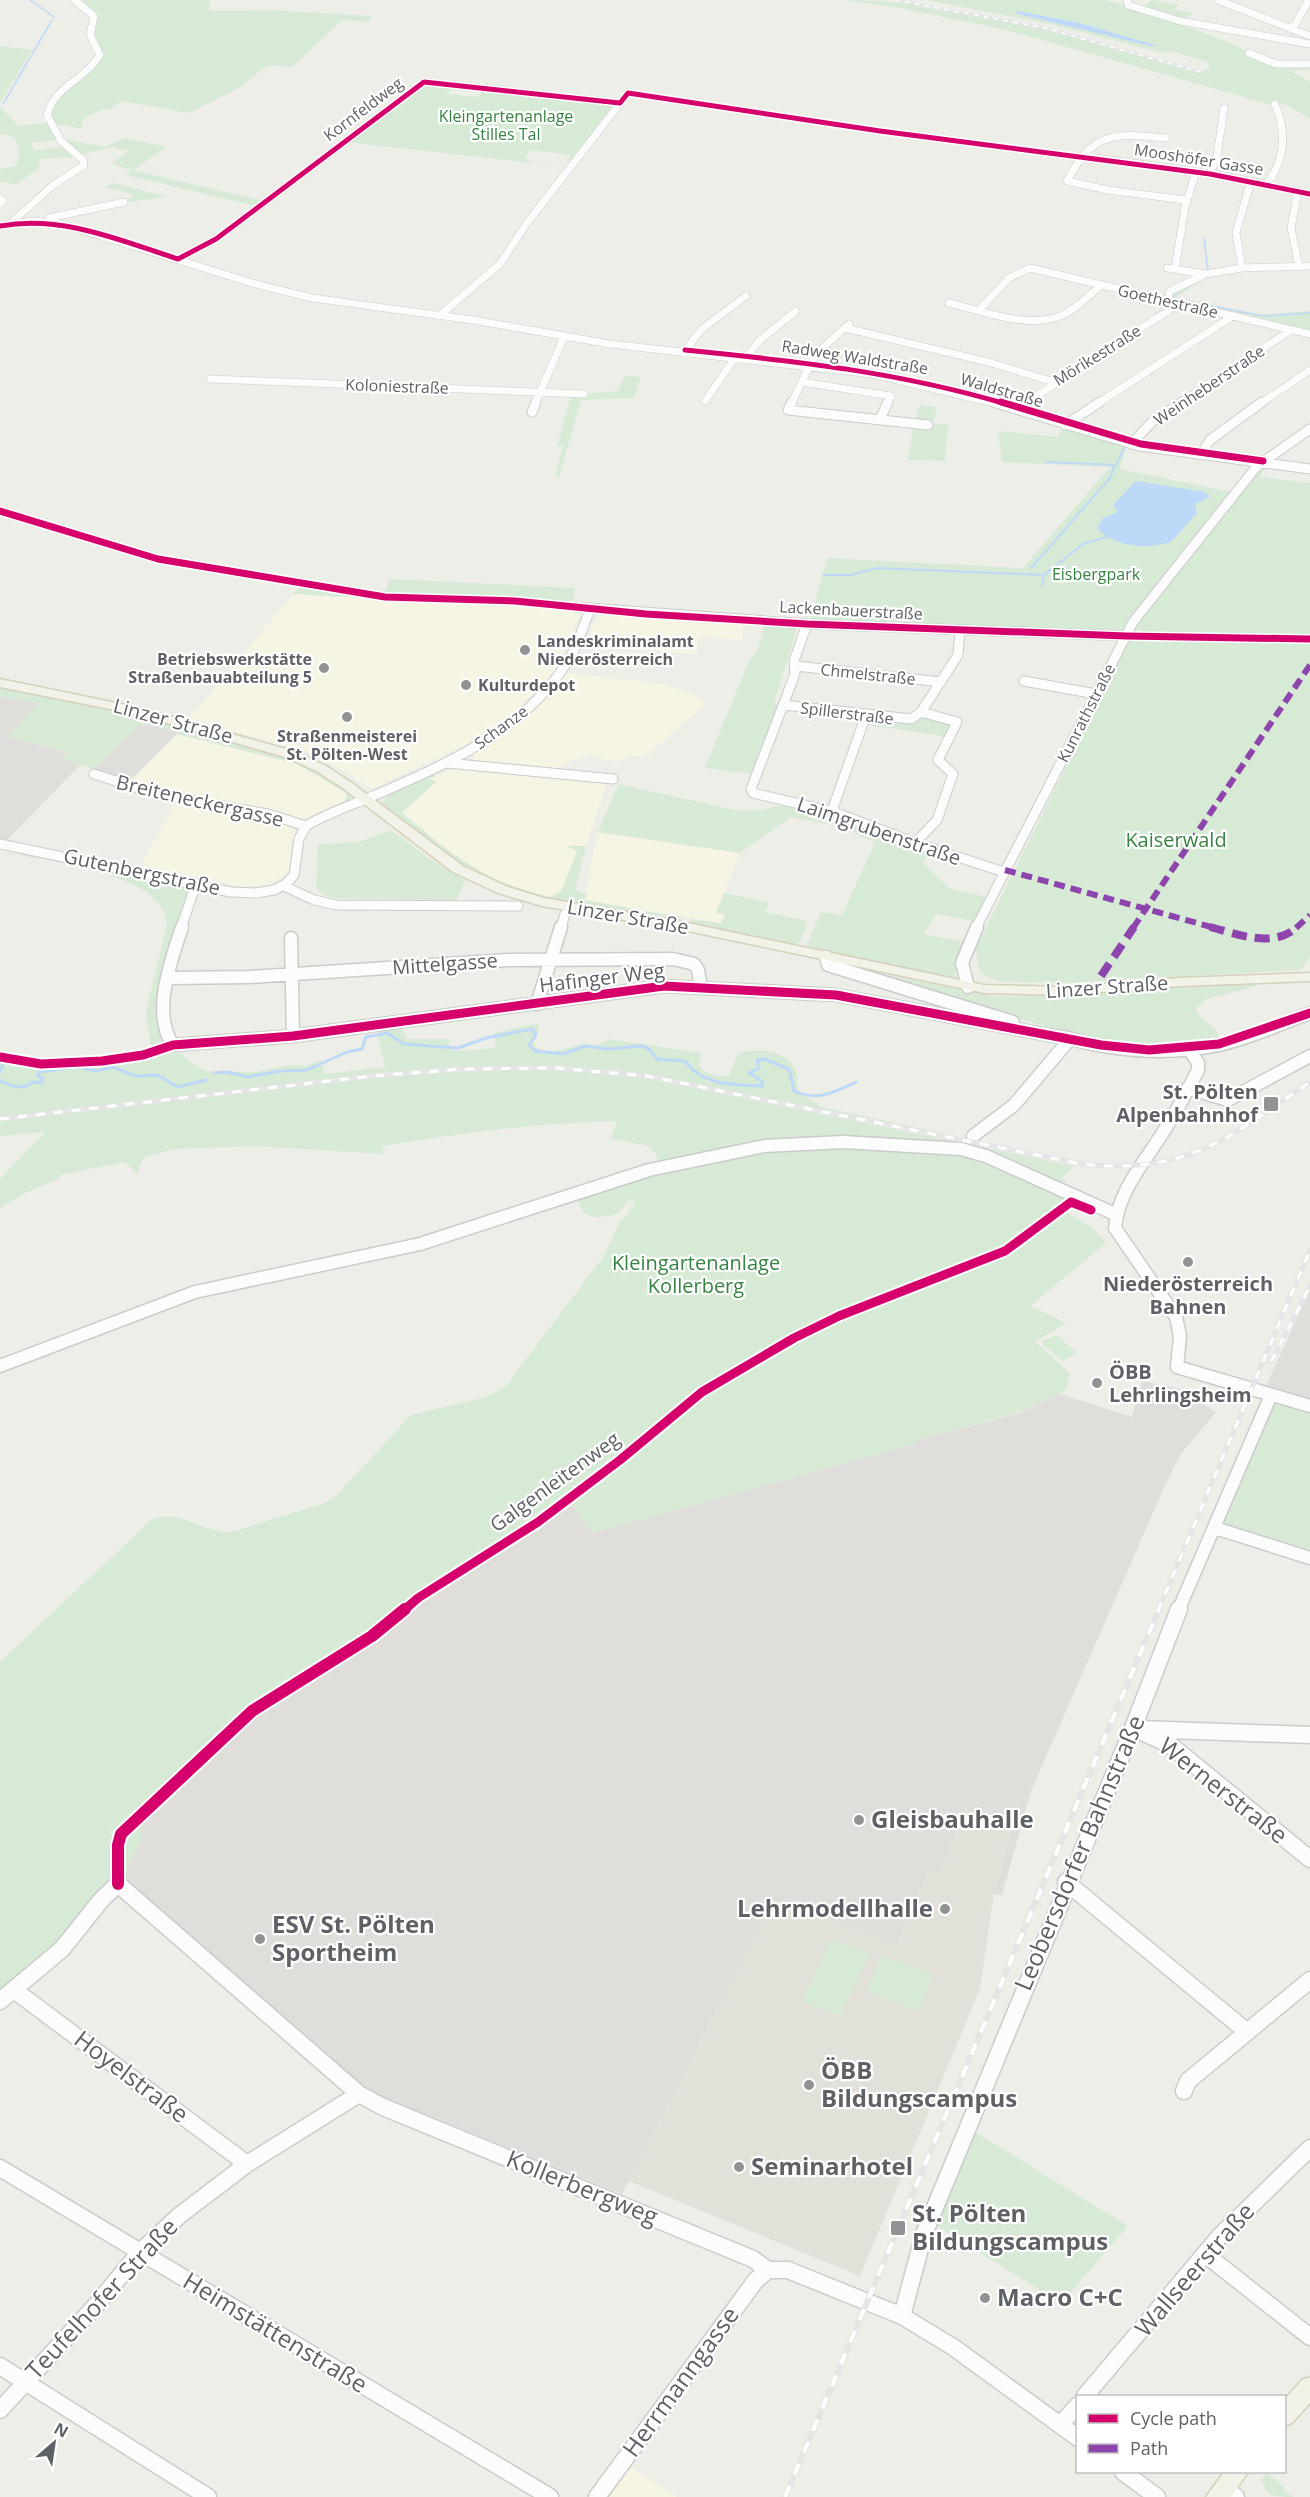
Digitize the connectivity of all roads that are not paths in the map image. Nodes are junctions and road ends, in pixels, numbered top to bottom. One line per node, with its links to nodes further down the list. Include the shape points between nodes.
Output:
1 (75, 0): 27 (street, via 94,16 90,35 99,57 64,86 47,115 61,141 84,165)
2 (1127, 0): 7 (street, via 1128,5 1175,20)
3 (1218, 0): 5 (street)
4 (1308, 1): 5 (street)
5 (1291, 27): 6 (street)
6 (1310, 36)
7 (1310, 44)
8 (1249, 53): 9 (street, via 1276,64)
9 (1310, 64)
10 (628, 93): 11 (street)
11 (620, 103): 28 (street, Kornfeldweg, via 424,82 216,239); 40 (street, via 500,264)
12 (1275, 104): 19 (street, via 1283,124 1282,134 1279,161)
13 (1224, 108): 17 (street)
14 (1166, 138): 15 (street, via 1108,136 1095,140)
15 (1082, 156): 16 (street, Mooshöfer Gasse); 23 (street, via 1067,180 1069,183)
16 (1196, 172): 17 (street, Mooshöfer Gasse); 23 (street)
17 (1210, 174): 18 (street, Mooshöfer Gasse)
18 (1251, 181): 19 (street, Mooshöfer Gasse); 31 (street, via 1236,233)
19 (1267, 184): 20 (street, Mooshöfer Gasse)
20 (1298, 191): 21 (street, Mooshöfer Gasse); 29 (street, via 1290,218 1291,242)
21 (1310, 194)
22 (0, 199): 25 (street)
23 (1185, 200): 32 (street, via 1181,245 1171,268)
24 (124, 202): 26 (street)
25 (0, 204)
26 (39, 221): 27 (street); 28 (street, Waldstraße, via 72,226)
27 (4, 224)
28 (178, 259): 40 (street, Waldstraße, via 297,295)
29 (1299, 266): 30 (street); 31 (street)
30 (1310, 266)
31 (1242, 268): 32 (street)
32 (1206, 274): 35 (street, via 1170,291)
33 (1102, 285): 35 (street, Goethestraße); 38 (street, via 1052,319 1025,319); 38 (street, Goethestraße, via 1026,268 1006,281)
34 (746, 296): 45 (street, via 702,329)
35 (1168, 300): 37 (street, Goethestraße)
36 (949, 303): 38 (street)
37 (1180, 303): 41 (street, Goethestraße); 52 (street, Mörikestraße)
38 (980, 309)
39 (796, 311): 47 (street, via 759,341)
40 (439, 316): 44 (street, Waldstraße)
41 (1233, 316): 42 (street, Goethestraße); 60 (street)
42 (1291, 330): 43 (street, Goethestraße); 62 (street, Weinheberstraße, via 1152,422)
43 (1310, 334)
44 (564, 337): 45 (street, Waldstraße); 53 (street)
45 (683, 353): 46 (street, Waldstraße)
46 (735, 358): 47 (street, Waldstraße); 55 (street)
47 (745, 359): 48 (street, Waldstraße)
48 (808, 365): 51 (street); 52 (street, via 847,326); 56 (street, Waldstraße, via 934,386)
49 (1310, 370): 63 (street, via 1222,430)
50 (210, 379): 53 (street, Koloniestraße)
51 (802, 382): 58 (street, via 891,396); 58 (street, via 790,411)
52 (1054, 382): 56 (street, Mörikestraße)
53 (542, 391): 54 (street, Koloniestraße); 57 (street)
54 (584, 394)
55 (705, 401)
56 (1016, 409): 60 (street, Waldstraße)
57 (532, 412)
58 (880, 419): 59 (street)
59 (928, 424)
60 (1065, 425): 62 (street, Waldstraße)
61 (1310, 429): 64 (street, Kunrathstraße)
62 (1131, 444): 63 (street, Waldstraße)
63 (1201, 455): 64 (street, Waldstraße)
64 (1259, 464): 65 (street, Waldstraße); 70 (street, Kunrathstraße, via 1141,611)
65 (1310, 469)
66 (575, 607): 67 (street, Lackenbauerstraße)
67 (590, 609): 68 (street, Lackenbauerstraße); 79 (street, Schanze, via 572,655 549,687 502,729)
68 (807, 624): 69 (street, Lackenbauerstraße); 71 (street, via 794,661)
69 (960, 631): 70 (street, Lackenbauerstraße); 73 (street, via 958,655)
70 (1126, 636): 75 (street, Kunrathstraße)
71 (796, 666): 73 (street, Chmelstraße); 76 (street)
72 (1024, 681): 75 (street)
73 (941, 682): 77 (street)
74 (0, 683): 82 (main road, Linzer Straße, via 123,707 279,751 322,769)
75 (1096, 694): 87 (street, Kunrathstraße)
76 (784, 705): 78 (street, Spillerstraße); 83 (street, Laimgrubenstraße, via 753,794)
77 (921, 712): 78 (street, Spillerstraße, via 911,719); 85 (street, via 957,722 938,760 953,774 937,820)
78 (866, 715): 83 (street)
79 (446, 763): 81 (street); 82 (street, Schanze)
80 (94, 774): 84 (street, Breiteneckergasse, via 157,794 268,814)
81 (614, 779)
82 (366, 799): 84 (street); 95 (main road, Linzer Straße, via 447,863 516,894)
83 (834, 812): 85 (street, Laimgrubenstraße)
84 (306, 826): 89 (street, via 297,842 295,873)
85 (915, 843): 87 (street, Laimgrubenstraße)
86 (0, 844): 88 (street, Gutenbergstraße)
87 (1004, 872): 100 (street, Kunrathstraße, via 963,955)
88 (196, 884): 89 (street, Gutenbergstraße, via 249,893); 99 (street)
89 (284, 886): 90 (street)
90 (306, 897): 91 (street); 92 (street, via 352,906)
91 (294, 905)
92 (518, 906)
93 (565, 914): 96 (street)
94 (291, 938): 97 (street)
95 (826, 957): 100 (main road, Linzer Straße); 103 (street, via 828,966)
96 (550, 959): 97 (street, Mittelgasse); 101 (street, Mittelgasse, via 685,960 698,970); 102 (street)
97 (292, 975): 99 (street, Mittelgasse); 106 (street)
98 (1306, 977): 100 (main road, Linzer Straße, via 1064,991)
99 (170, 978): 106 (street, Hafinger Weg, via 162,1014 166,1038 173,1045)
100 (968, 987)
101 (701, 988): 102 (street, Hafinger Weg, via 664,986); 105 (street, Hafinger Weg, via 836,995)
102 (537, 1004): 106 (street, Hafinger Weg)
103 (963, 1006): 105 (street); 107 (street)
104 (1310, 1014): 108 (street, via 1244,1038)
105 (955, 1017): 107 (street, Hafinger Weg)
106 (292, 1036)
107 (1070, 1039): 108 (street, via 1127,1049); 111 (street, via 1005,1115)
108 (1189, 1049): 110 (street, via 1198,1070)
109 (1310, 1056): 110 (street, via 1228,1100)
110 (1188, 1088): 112 (street, via 1161,1137 1137,1168)
111 (973, 1136)
112 (1117, 1215): 113 (street, via 972,1151 843,1142 779,1144 649,1170 420,1244 195,1292); 114 (street, via 1117,1234 1176,1317 1180,1336 1177,1367)
113 (0, 1366)
114 (1271, 1395): 115 (street); 116 (street, Leobersdorfer Bahnstraße)
115 (1310, 1406)
116 (1215, 1528): 117 (street); 118 (street, Leobersdorfer Bahnstraße, via 1181,1603)
117 (1310, 1558)
118 (1133, 1728): 119 (street); 120 (street, Wernerstraße, via 1169,1744); 121 (street, Leobersdorfer Bahnstraße)
119 (1310, 1735)
120 (1310, 1859)
121 (1066, 1882): 125 (street); 134 (street, Leobersdorfer Bahnstraße, via 924,2234)
122 (1310, 1980): 125 (street)
123 (14, 1990): 124 (street); 127 (street, Kollerbergweg, via 62,1949 118,1884); 129 (street, Hoyelstraße)
124 (0, 2001)
125 (1246, 2031): 126 (street, via 1188,2081)
126 (1184, 2091)
127 (359, 2094): 129 (street, Teufelhofer Straße); 133 (street, Kollerbergweg, via 753,2259)
128 (1310, 2148): 132 (street, Wallseerstraße)
129 (247, 2164): 131 (street, Teufelhofer Straße, via 180,2215)
130 (0, 2168): 131 (street, Heimstättenstraße)
131 (139, 2253): 137 (street, Teufelhofer Straße); 147 (street, Heimstättenstraße)
132 (1204, 2254): 135 (street); 139 (street, Wallseerstraße)
133 (768, 2270): 134 (street, Kollerbergweg, via 795,2272); 148 (street, Herrmanngasse, via 756,2280)
134 (902, 2316): 143 (street, Kollerbergweg, via 953,2347)
135 (1310, 2337)
136 (0, 2366): 137 (street)
137 (26, 2382): 141 (street, Teufelhofer Straße); 146 (street)
138 (1310, 2387): 142 (main road)
139 (1087, 2395)
140 (1076, 2406): 143 (street)
141 (0, 2410)
142 (1286, 2414)
143 (1060, 2425): 144 (street, Kollerbergweg)
144 (1076, 2437)
145 (1124, 2473): 149 (street)
146 (208, 2497)
147 (550, 2497)
148 (597, 2497)
149 (1157, 2497)

